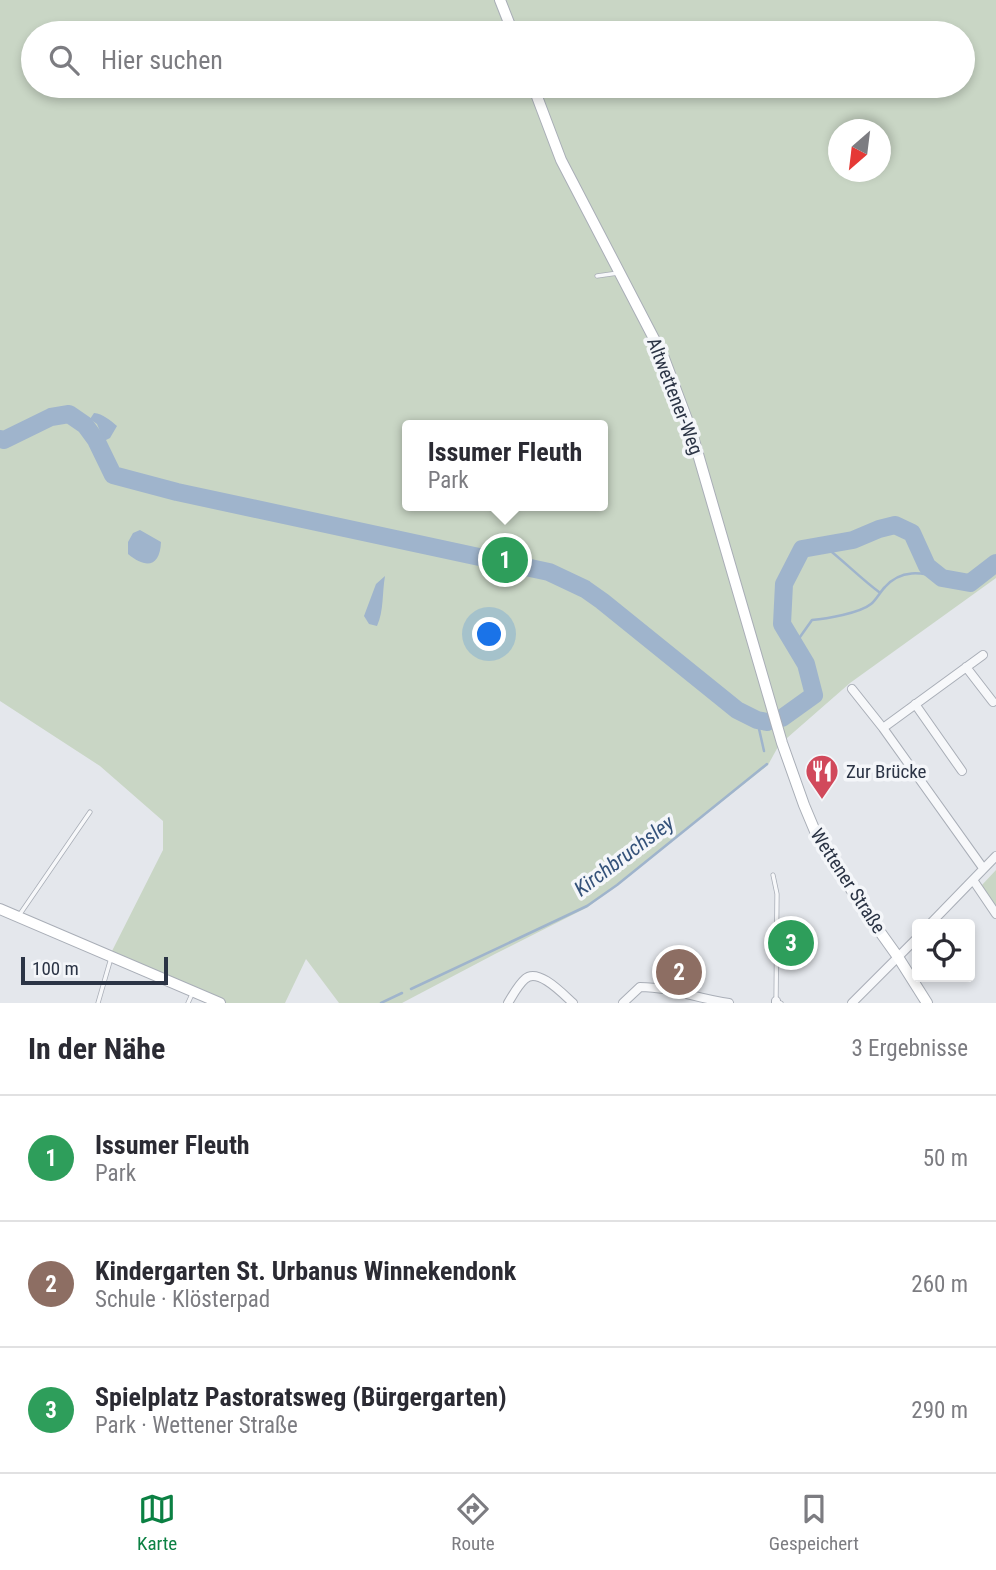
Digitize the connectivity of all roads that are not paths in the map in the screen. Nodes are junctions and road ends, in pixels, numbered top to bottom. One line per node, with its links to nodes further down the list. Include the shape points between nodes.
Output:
1 (500, 0): 2 (street)
2 (508, 21)
3 (538, 98): 4 (street, Altwettener-Weg, via 561,160)
4 (620, 273): 5 (lane); 8 (street, Altwettener-Weg, via 664,358 691,430)
5 (597, 276)
6 (983, 655): 7 (street)
7 (966, 667): 10 (street); 11 (street)
8 (765, 682): 25 (street, Wettener Straße, via 817,836)
9 (852, 689): 12 (street)
10 (993, 702)
11 (915, 704): 12 (street); 13 (street)
12 (883, 728): 16 (street)
13 (962, 771)
14 (90, 812): 21 (lane)
15 (996, 856): 16 (street)
16 (983, 868): 18 (street)
17 (773, 874): 28 (lane)
18 (973, 880): 20 (street); 22 (street)
19 (0, 909): 21 (street)
20 (996, 914)
21 (18, 916): 24 (street)
22 (935, 919)
23 (912, 943): 25 (street)
24 (112, 956): 26 (street); 29 (lane)
25 (898, 957): 35 (street); 36 (street, Wettener Straße)
26 (193, 991): 30 (lane); 31 (street)
27 (625, 1000): 34 (street, via 640,986)
28 (778, 1002)
29 (98, 1003)
30 (188, 1003)
31 (220, 1003)
32 (508, 1003): 33 (street, via 524,980 537,975)
33 (573, 1003)
34 (729, 1003)
35 (852, 1003)
36 (927, 1003)

